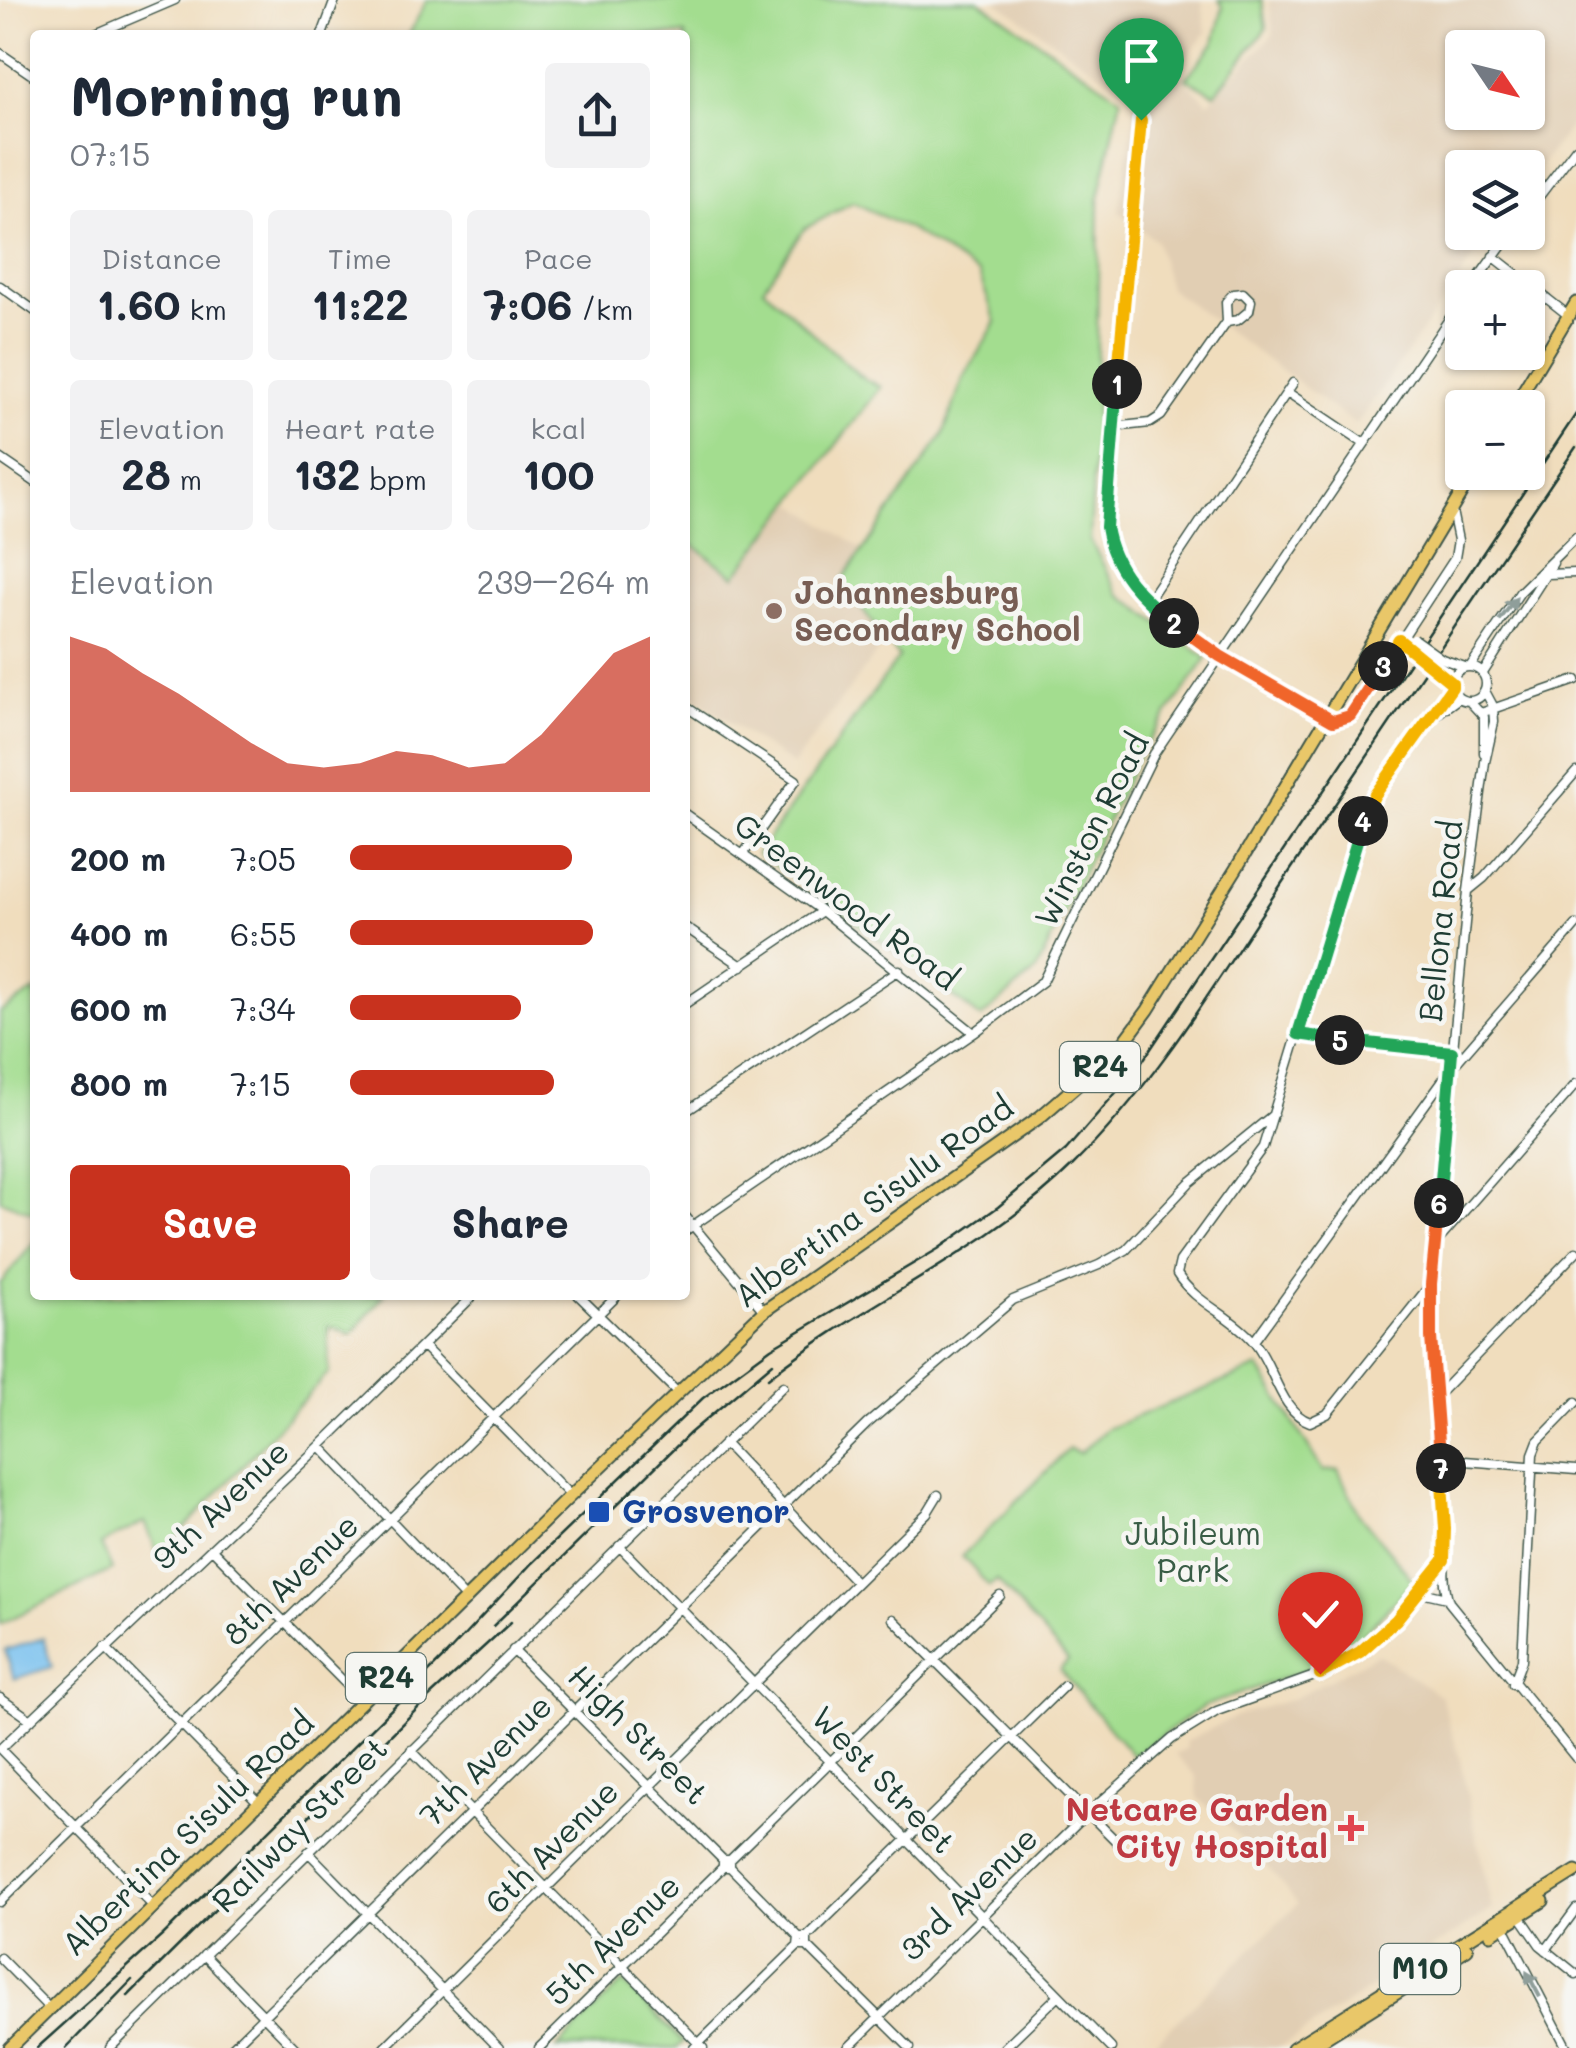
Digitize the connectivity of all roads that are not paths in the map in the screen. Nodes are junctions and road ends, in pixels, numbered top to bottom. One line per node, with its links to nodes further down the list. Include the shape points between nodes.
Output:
1 (175, 0): 3 (street)
2 (336, 0): 4 (street)
3 (106, 30)
4 (324, 30)
5 (0, 53): 6 (street)
6 (30, 74)
7 (1141, 120): 21 (street)
8 (1576, 148): 9 (street)
9 (1545, 189)
10 (1498, 250): 11 (street)
11 (1493, 256): 12 (street); 15 (street)
12 (1483, 270)
13 (0, 286): 14 (street)
14 (30, 307)
15 (1572, 309): 19 (main road)
16 (1228, 322): 21 (street, via 1161,416)
17 (1445, 325): 22 (street, Winston Road)
18 (1293, 383): 20 (street)
19 (1524, 390)
20 (1287, 392): 22 (street); 31 (street)
21 (1113, 427): 31 (street, via 1108,539)
22 (1363, 443): 33 (street, Winston Road)
23 (0, 458): 24 (street)
24 (30, 479)
25 (1464, 490): 26 (main road, Albertina Sisulu Road / R24)
26 (1452, 511): 32 (street, via 1455,558); 46 (main road, Albertina Sisulu Road / R24)
27 (1576, 537): 28 (street)
28 (1555, 559): 29 (street); 35 (street, one-way to 28, via 1512,603)
29 (1546, 574): 30 (street); 36 (street)
30 (1576, 574)
31 (1147, 602): 33 (street)
32 (1402, 636): 34 (street, bridge); 46 (street, via 1350,716)
33 (1220, 656): 46 (street); 58 (street, Winston Road, via 1139,778 1048,974)
34 (1439, 663): 35 (street); 38 (street)
35 (1467, 667): 36 (street); 38 (street)
36 (1483, 674): 39 (street)
37 (1576, 680): 42 (street)
38 (1452, 685): 40 (street); 45 (street)
39 (1485, 691): 41 (street); 42 (street)
40 (1459, 698): 41 (street); 45 (street)
41 (1470, 702): 44 (street)
42 (1493, 707): 44 (street); 47 (street, Bellona Road)
43 (690, 709): 50 (street, via 796,780)
44 (1481, 712): 47 (street, Bellona Road)
45 (1433, 716): 59 (street, via 1366,810)
46 (1326, 719): 73 (main road, Albertina Sisulu Road / R24, via 1120,1048 1040,1117)
47 (1485, 762): 51 (street, Bellona Road)
48 (1576, 772): 51 (street)
49 (690, 817): 50 (street, Greenwood Road)
50 (744, 853): 52 (street, Greenwood Road)
51 (1468, 891): 60 (street, Bellona Road)
52 (822, 911): 55 (street); 56 (street, Greenwood Road)
53 (1576, 926): 61 (street)
54 (690, 931): 55 (street)
55 (742, 966): 57 (street)
56 (898, 970): 58 (street, Greenwood Road); 63 (street)
57 (690, 1001)
58 (974, 1033): 65 (street, Winston Road)
59 (1298, 1034): 60 (street); 64 (street)
60 (1452, 1052): 61 (street, Bellona Road)
61 (1450, 1070): 67 (street, Bellona Road); 75 (street)
62 (1576, 1084): 67 (street)
63 (690, 1109)
64 (1274, 1114): 75 (street, via 1262,1147 1180,1260 1177,1274); 89 (street, 7th Avenue, via 1189,1183 1126,1250 1013,1300)
65 (690, 1227)
66 (690, 1229): 73 (street)
67 (1436, 1243): 69 (street, Bellona Road)
68 (1576, 1252): 79 (street)
69 (1431, 1284): 75 (street, via 1319,1421 1306,1422 1290,1406); 79 (street, Bellona Road)
70 (469, 1300): 76 (street, 9th Avenue)
71 (583, 1300): 74 (street)
72 (613, 1300): 74 (street, 8th Avenue)
73 (764, 1311): 78 (main road, Albertina Sisulu Road / R24)
74 (598, 1315): 78 (street); 81 (street, 8th Avenue)
75 (1254, 1341)
76 (422, 1346): 81 (street); 83 (street, 9th Avenue)
77 (782, 1386): 82 (street, Railway Street)
78 (677, 1392): 88 (main road, Albertina Sisulu Road / R24)
79 (1435, 1398): 84 (street, Bellona Road)
80 (1576, 1402): 85 (street, via 1538,1441)
81 (493, 1418): 88 (street); 90 (street, 8th Avenue)
82 (724, 1443): 89 (street); 91 (street, Railway Street)
83 (320, 1446): 90 (street); 92 (street, 9th Avenue)
84 (1440, 1460): 85 (street); 93 (street, Bellona Road)
85 (1534, 1464): 86 (street); 106 (street, via 1522,1660)
86 (1576, 1470)
87 (938, 1495): 94 (street, 6th Avenue)
88 (571, 1496): 98 (main road, Albertina Sisulu Road / R24)
89 (783, 1504): 94 (street); 99 (street, 7th Avenue)
90 (389, 1520): 98 (street); 101 (street, 8th Avenue)
91 (619, 1546): 99 (street, West Street); 103 (street, Railway Street)
92 (212, 1549): 101 (street); 102 (street, 9th Avenue)
93 (1444, 1560): 95 (street, 3rd Avenue); 97 (street, Bellona Road)
94 (856, 1582): 105 (street, 6th Avenue)
95 (1421, 1592): 97 (street); 121 (street, 3rd Avenue, via 1339,1665 1217,1711 1172,1738)
96 (1000, 1596): 104 (street, 5th Avenue)
97 (1448, 1598): 106 (street)
98 (466, 1600): 109 (main road, Albertina Sisulu Road / R24)
99 (678, 1607): 105 (street, West Street); 110 (street, 7th Avenue)
100 (893, 1618): 104 (street)
101 (285, 1622): 109 (street); 112 (street, 8th Avenue)
102 (105, 1647): 111 (street, 9th Avenue); 112 (street)
103 (513, 1650): 110 (street, High Street); 115 (street, Railway Street)
104 (935, 1660): 113 (street); 117 (street, 5th Avenue)
105 (754, 1684): 117 (street, West Street); 118 (street, 6th Avenue)
106 (1513, 1684): 116 (street)
107 (1064, 1686): 113 (street)
108 (0, 1698): 111 (street)
109 (363, 1701): 119 (main road, Albertina Sisulu Road / R24)
110 (573, 1711): 118 (street, High Street); 120 (street, 7th Avenue)
111 (31, 1720): 114 (street, 9th Avenue)
112 (181, 1724): 119 (street); 122 (street, 8th Avenue)
113 (1012, 1737): 121 (street); 123 (street)
114 (0, 1749): 122 (street)
115 (412, 1750): 120 (street); 125 (street, Railway Street)
116 (1576, 1758)
117 (830, 1762): 123 (street, West Street); 126 (street, 5th Avenue)
118 (650, 1785): 126 (street, High Street); 129 (street, 6th Avenue)
119 (259, 1803): 132 (main road, Albertina Sisulu Road / R24)
120 (471, 1811): 129 (street); 135 (street, 7th Avenue)
121 (1088, 1813): 124 (street); 136 (street, 3rd Avenue)
122 (77, 1827): 131 (street, 8th Avenue); 132 (street)
123 (906, 1840): 136 (street, West Street); 138 (street)
124 (1119, 1844)
125 (308, 1852): 135 (street); 140 (street, Railway Street)
126 (727, 1863): 138 (street, High Street); 142 (street, 5th Avenue)
127 (1576, 1871): 130 (main road, M10)
128 (1576, 1880): 130 (main road, M10)
129 (546, 1888): 142 (street); 144 (street, 6th Avenue)
130 (1550, 1893): 134 (main road, M10)
131 (0, 1902)
132 (153, 1906): 146 (main road, Albertina Sisulu Road / R24)
133 (1576, 1909): 139 (street)
134 (1518, 1912): 137 (main road, M10); 139 (street)
135 (368, 1914): 144 (street); 147 (street, 7th Avenue)
136 (982, 1916): 145 (street, West Street); 148 (street, 3rd Avenue)
137 (1502, 1923): 161 (main road, M10); 162 (main road, M10); 163 (street, one-way to 137)
138 (803, 1941): 148 (street, High Street); 149 (street)
139 (1546, 1950): 143 (street)
140 (204, 1954): 147 (street); 151 (street, Railway Street)
141 (0, 1958): 146 (street)
142 (623, 1966): 149 (street); 156 (street, 5th Avenue)
143 (1576, 1974)
144 (442, 1990): 154 (street, 6th Avenue); 155 (street)
145 (1059, 1995): 159 (street); 160 (street, West Street)
146 (50, 2008): 150 (main road, Albertina Sisulu Road / R24)
147 (264, 2016): 152 (street, 7th Avenue); 153 (street)
148 (880, 2017): 157 (street, 3rd Avenue); 158 (street, High Street)
149 (699, 2046)
150 (10, 2048)
151 (110, 2048)
152 (231, 2048)
153 (295, 2048)
154 (384, 2048)
155 (498, 2048)
156 (539, 2048)
157 (848, 2048)
158 (910, 2048)
159 (1004, 2048)
160 (1111, 2048)
161 (1293, 2048)
162 (1309, 2048)
163 (1567, 2048)

